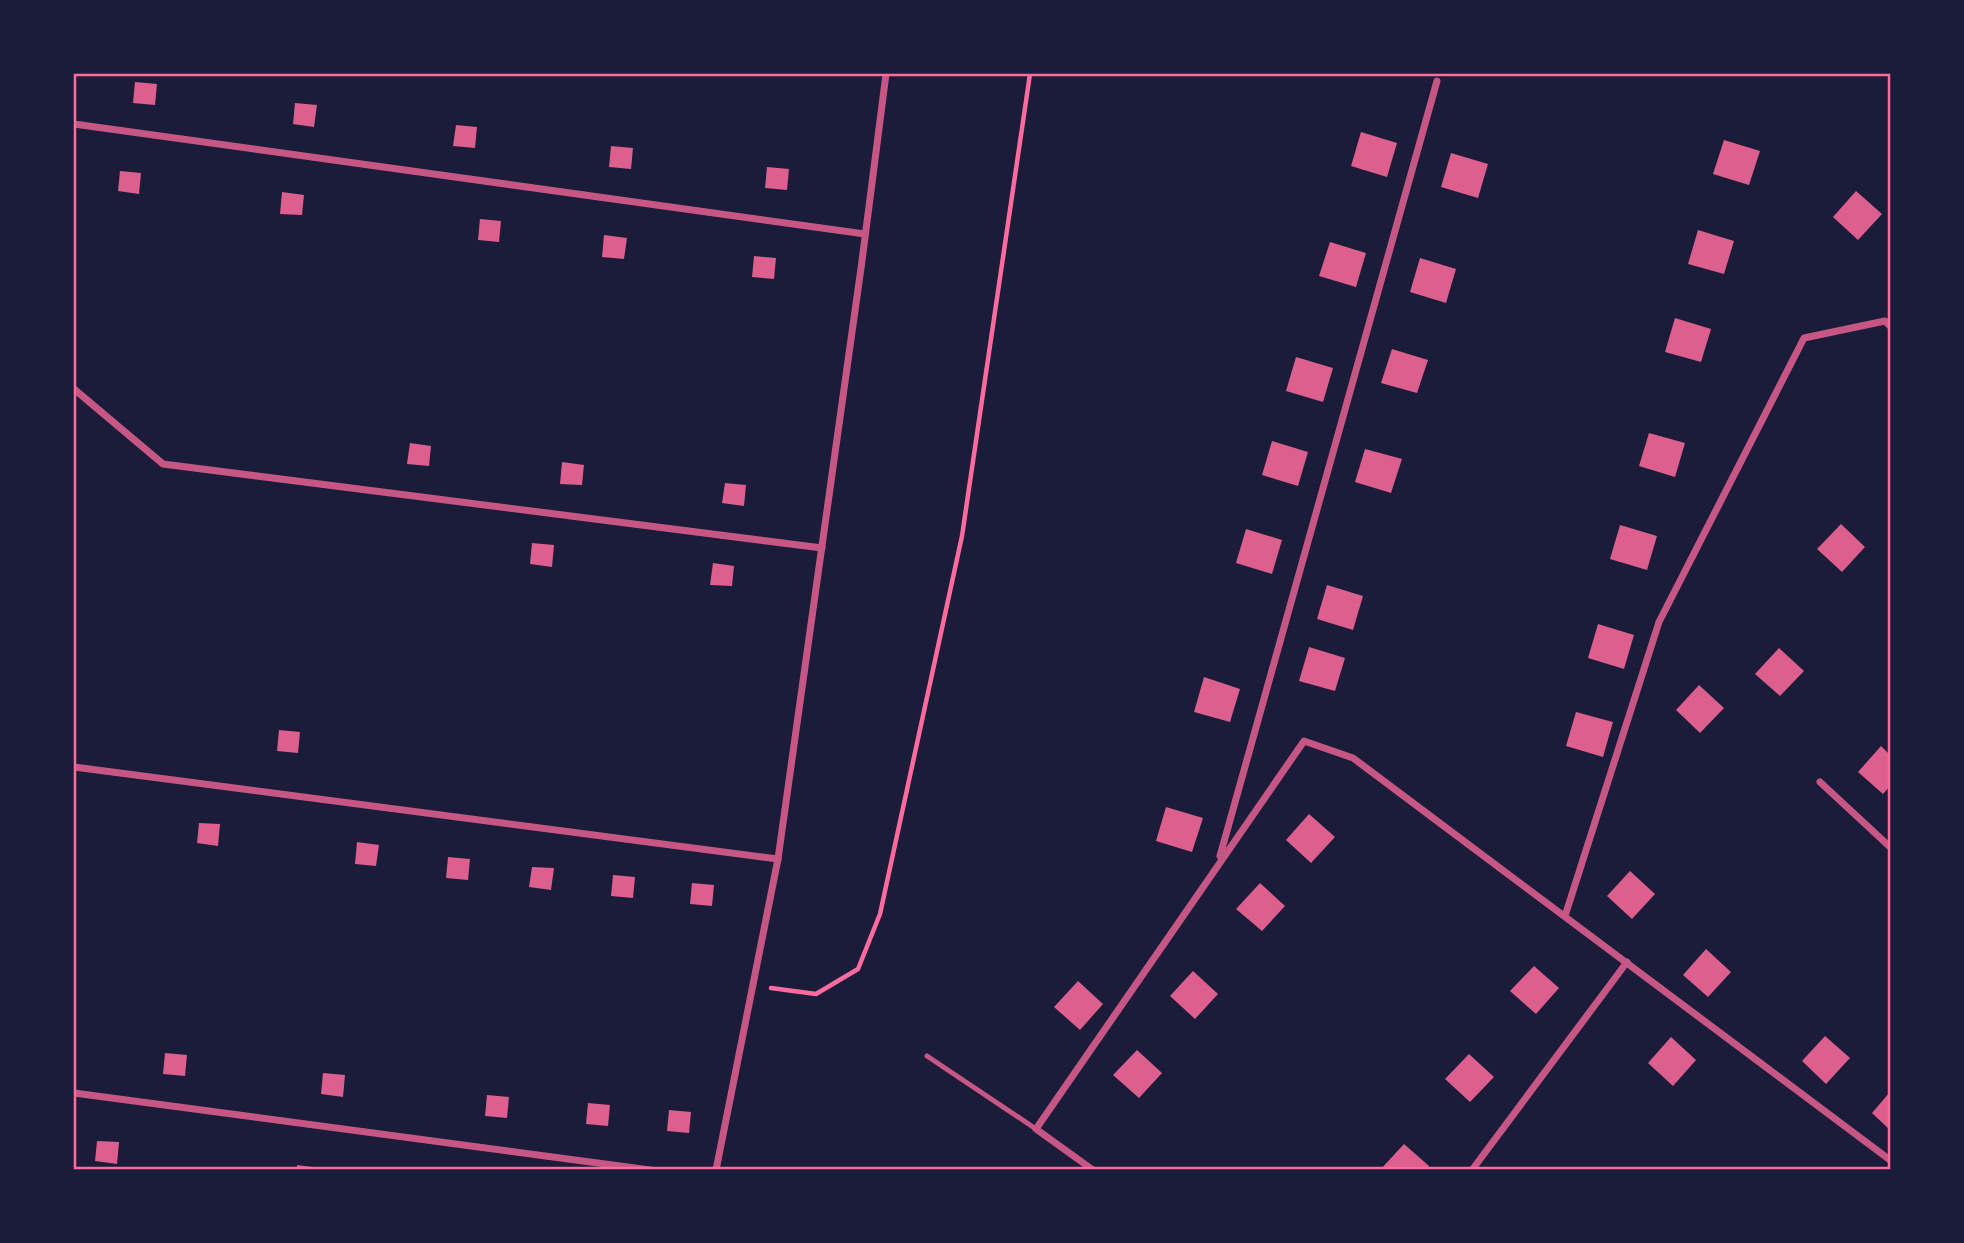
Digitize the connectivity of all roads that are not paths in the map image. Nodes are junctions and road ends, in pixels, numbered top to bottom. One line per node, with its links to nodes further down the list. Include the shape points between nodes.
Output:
1 (886, 74): 4 (street)
2 (1437, 81): 12 (street)
3 (74, 124): 4 (street)
4 (865, 234): 7 (street)
5 (1891, 326): 13 (street, via 1885,321 1804,338 1659,622)
6 (74, 388): 7 (street, via 163,464)
7 (822, 548): 11 (street)
8 (74, 767): 11 (street)
9 (1820, 782): 10 (street)
10 (1891, 847)
11 (778, 859): 20 (street)
12 (1218, 864): 13 (street, via 1304,741 1353,758); 17 (street)
13 (1565, 916): 14 (street)
14 (1627, 962): 18 (street); 22 (street)
15 (927, 1056): 17 (lane)
16 (74, 1093): 19 (street)
17 (1036, 1129): 21 (street)
18 (1891, 1160)
19 (650, 1170)
20 (716, 1170)
21 (1093, 1170)
22 (1472, 1170)

